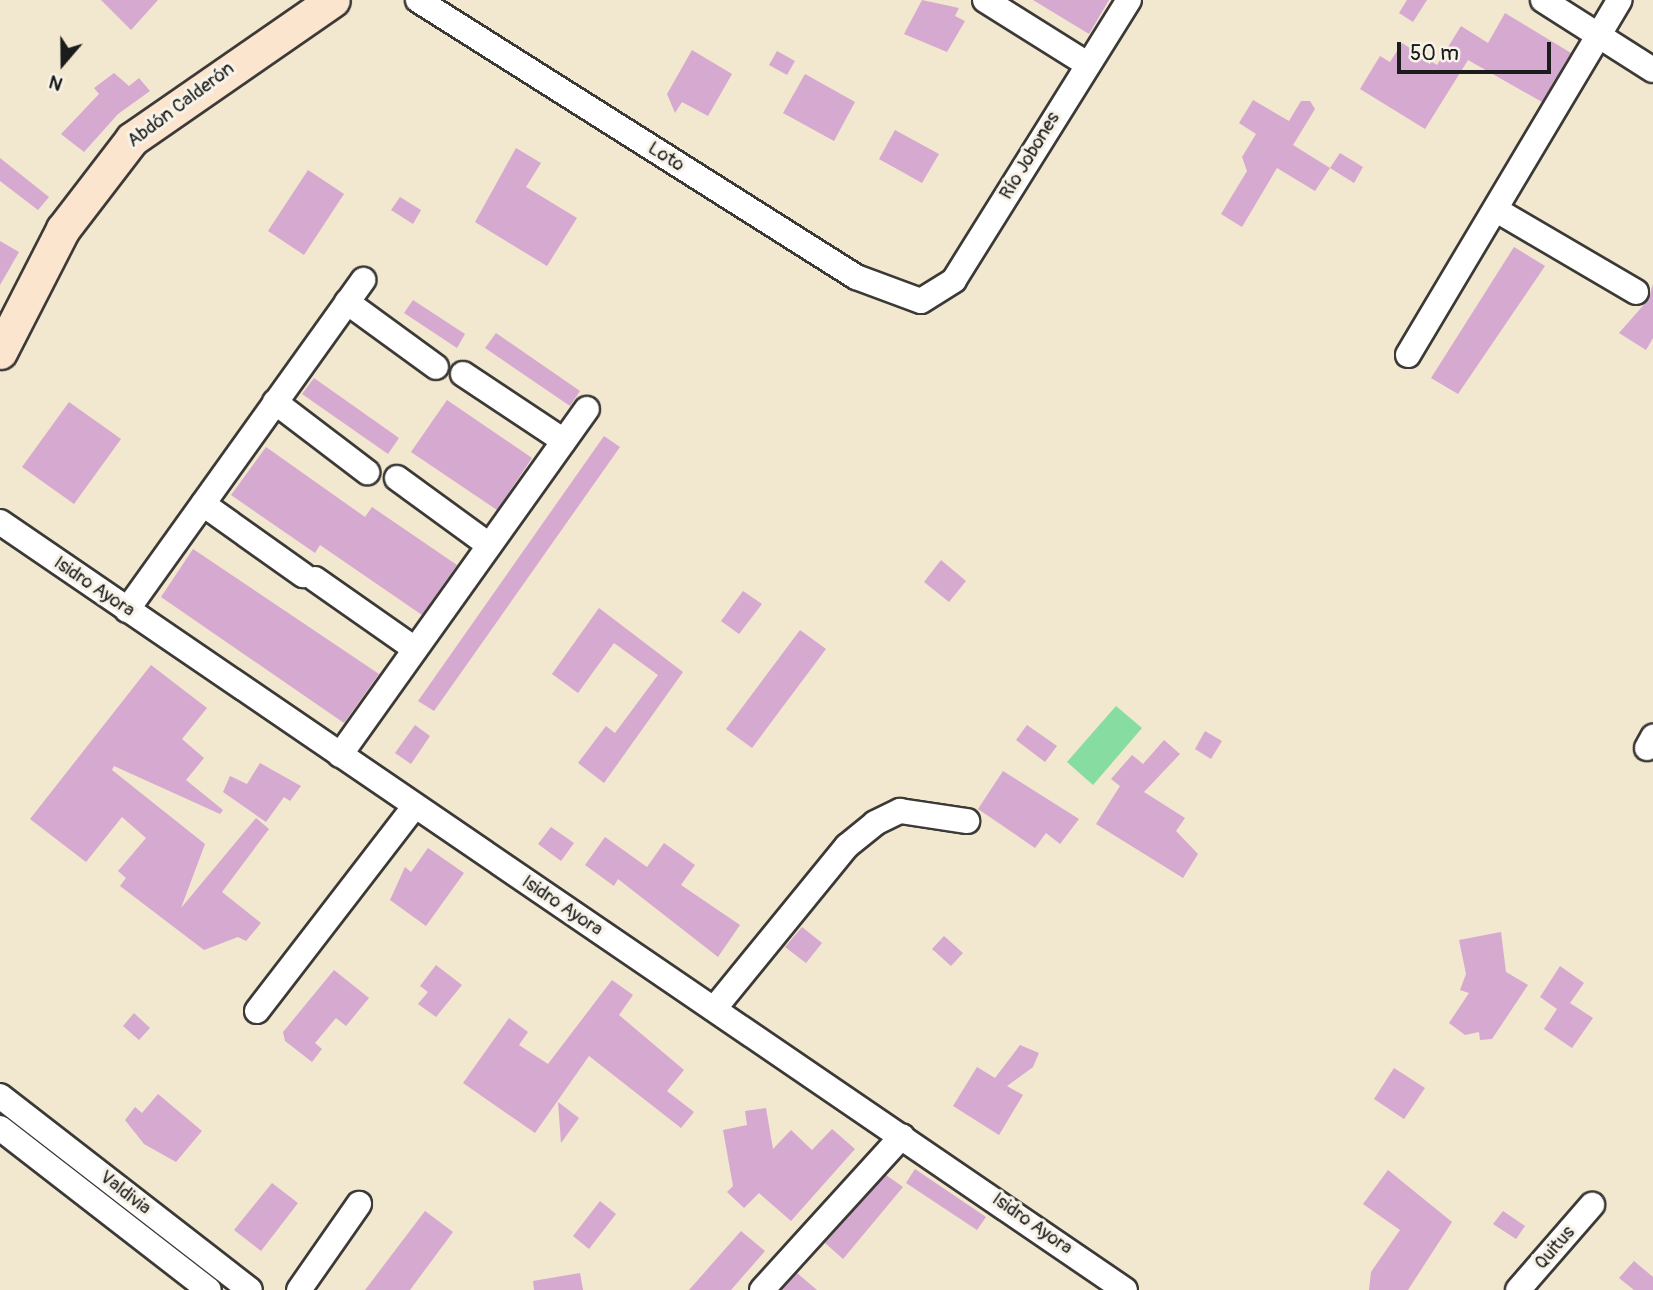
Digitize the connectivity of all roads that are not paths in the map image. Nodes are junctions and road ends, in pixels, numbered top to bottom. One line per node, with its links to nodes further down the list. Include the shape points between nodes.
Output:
1 (333, 0): 15 (street, Abdón Calderón, via 232,66 113,160 57,239)
2 (418, 0): 13 (street, Loto, via 856,277)
3 (985, 0): 8 (street)
4 (1129, 0): 8 (street, Río Jobones)
5 (1543, 0): 7 (street)
6 (1620, 0): 7 (street)
7 (1597, 35): 9 (street); 10 (street)
8 (1087, 64): 13 (street, Río Jobones, via 954,280)
9 (1653, 70)
10 (1498, 211): 12 (street); 16 (street)
11 (363, 280): 14 (street)
12 (1636, 292)
13 (921, 301)
14 (347, 302): 17 (street); 19 (street)
15 (0, 352)
16 (1408, 355)
17 (436, 367)
18 (463, 374): 21 (street)
19 (275, 402): 22 (street); 24 (street)
20 (587, 409): 21 (street)
21 (564, 441): 26 (street)
22 (367, 472)
23 (397, 478): 26 (street)
24 (203, 504): 27 (street); 28 (street)
25 (0, 522): 27 (street, Isidro Ayora)
26 (489, 545): 28 (street)
27 (127, 610): 29 (street, Isidro Ayora)
28 (415, 649): 29 (street)
29 (340, 755): 30 (street, Isidro Ayora)
30 (415, 806): 32 (street, Isidro Ayora); 33 (street)
31 (967, 821): 32 (street, via 900,811 875,822 847,846)
32 (714, 1009): 36 (street, Isidro Ayora)
33 (257, 1011)
34 (0, 1096): 39 (street, Valdivia)
35 (0, 1128): 40 (street, Valdivia)
36 (902, 1136): 44 (street); 45 (street, Isidro Ayora)
37 (359, 1204): 43 (street)
38 (1592, 1205): 46 (street, Quitus)
39 (185, 1239): 40 (street); 42 (street, Valdivia)
40 (170, 1260): 41 (street, Valdivia)
41 (208, 1290)
42 (250, 1290)
43 (299, 1290)
44 (762, 1290)
45 (1125, 1290)
46 (1518, 1290)

